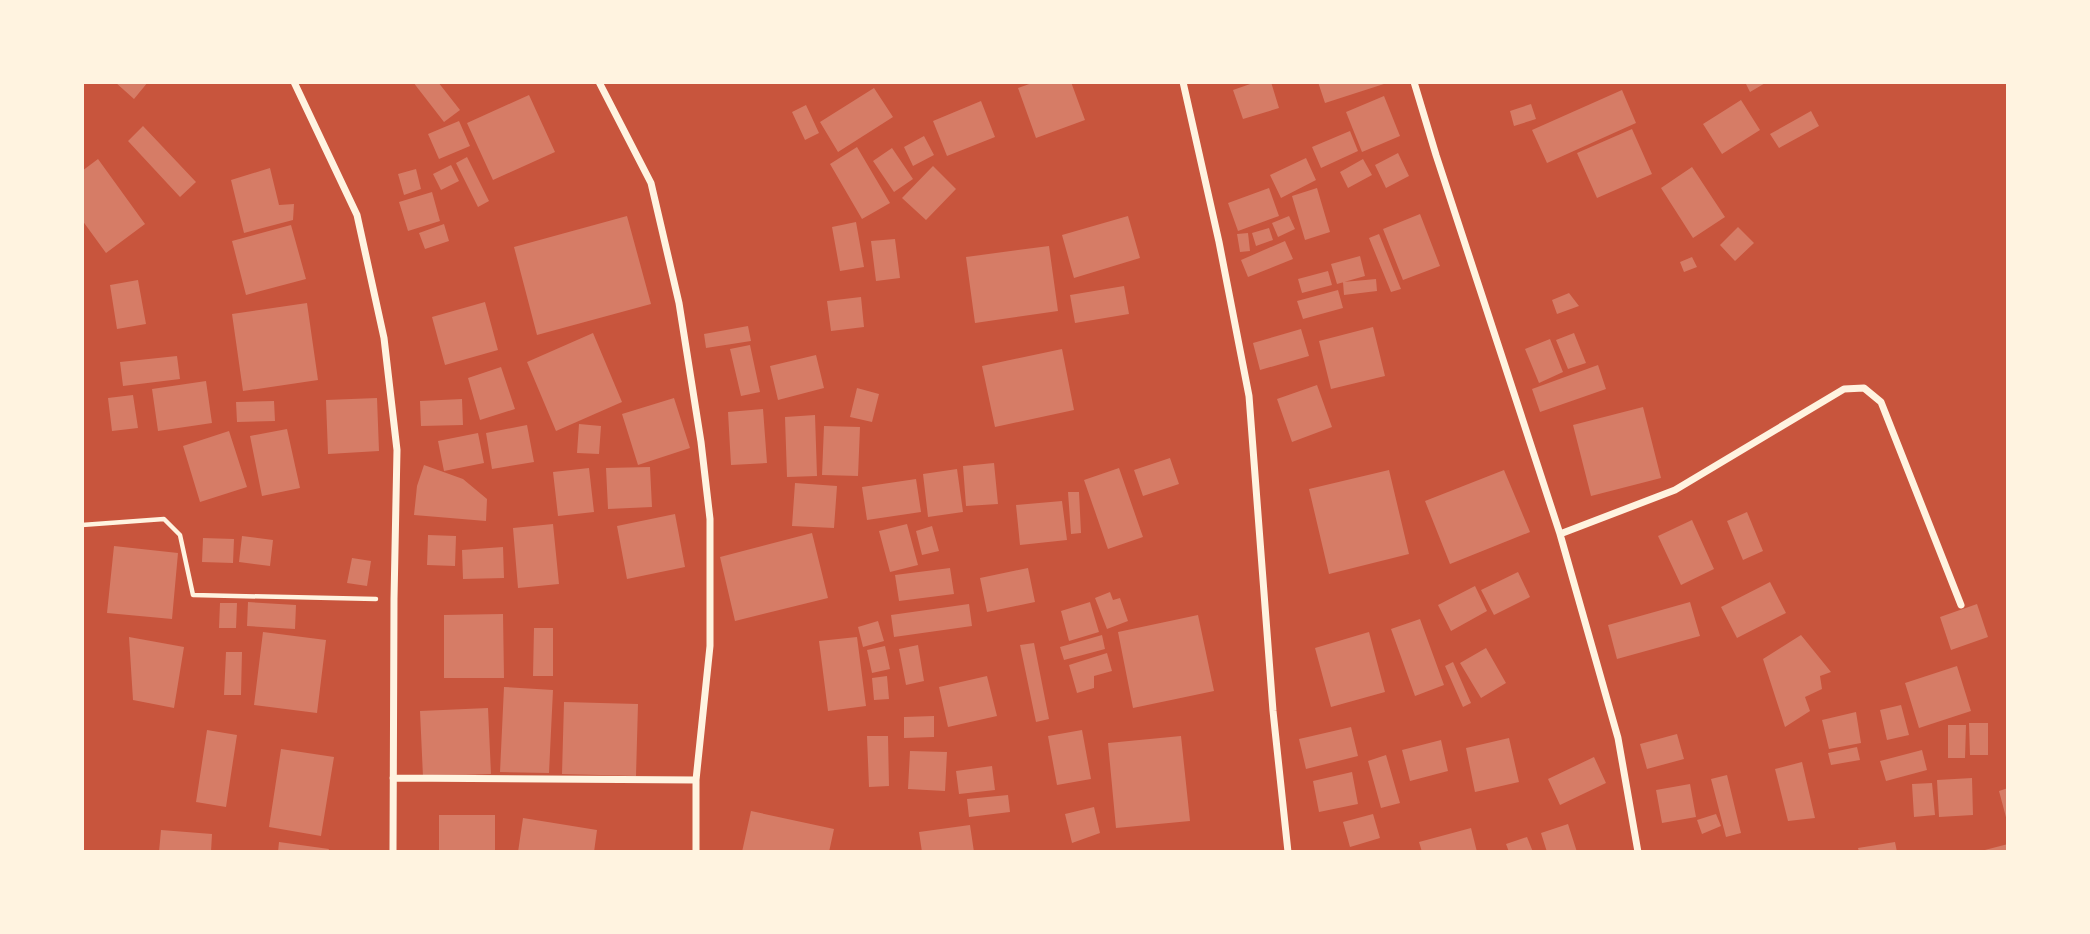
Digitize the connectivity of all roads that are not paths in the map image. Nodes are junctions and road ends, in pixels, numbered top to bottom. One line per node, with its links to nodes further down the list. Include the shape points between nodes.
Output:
1 (294, 82): 7 (street, via 357,215 384,338 397,450)
2 (599, 82): 8 (street, via 651,183 680,303 701,442 710,519 710,646)
3 (1182, 82): 11 (street, via 1249,396)
4 (1415, 82): 5 (street)
5 (1560, 534): 6 (street, via 1675,490 1844,389 1864,388 1881,402); 12 (street, via 1618,738)
6 (1961, 605)
7 (393, 778): 8 (street); 9 (street)
8 (696, 780): 10 (street)
9 (393, 852)
10 (696, 852)
11 (1288, 852)
12 (1639, 852)

